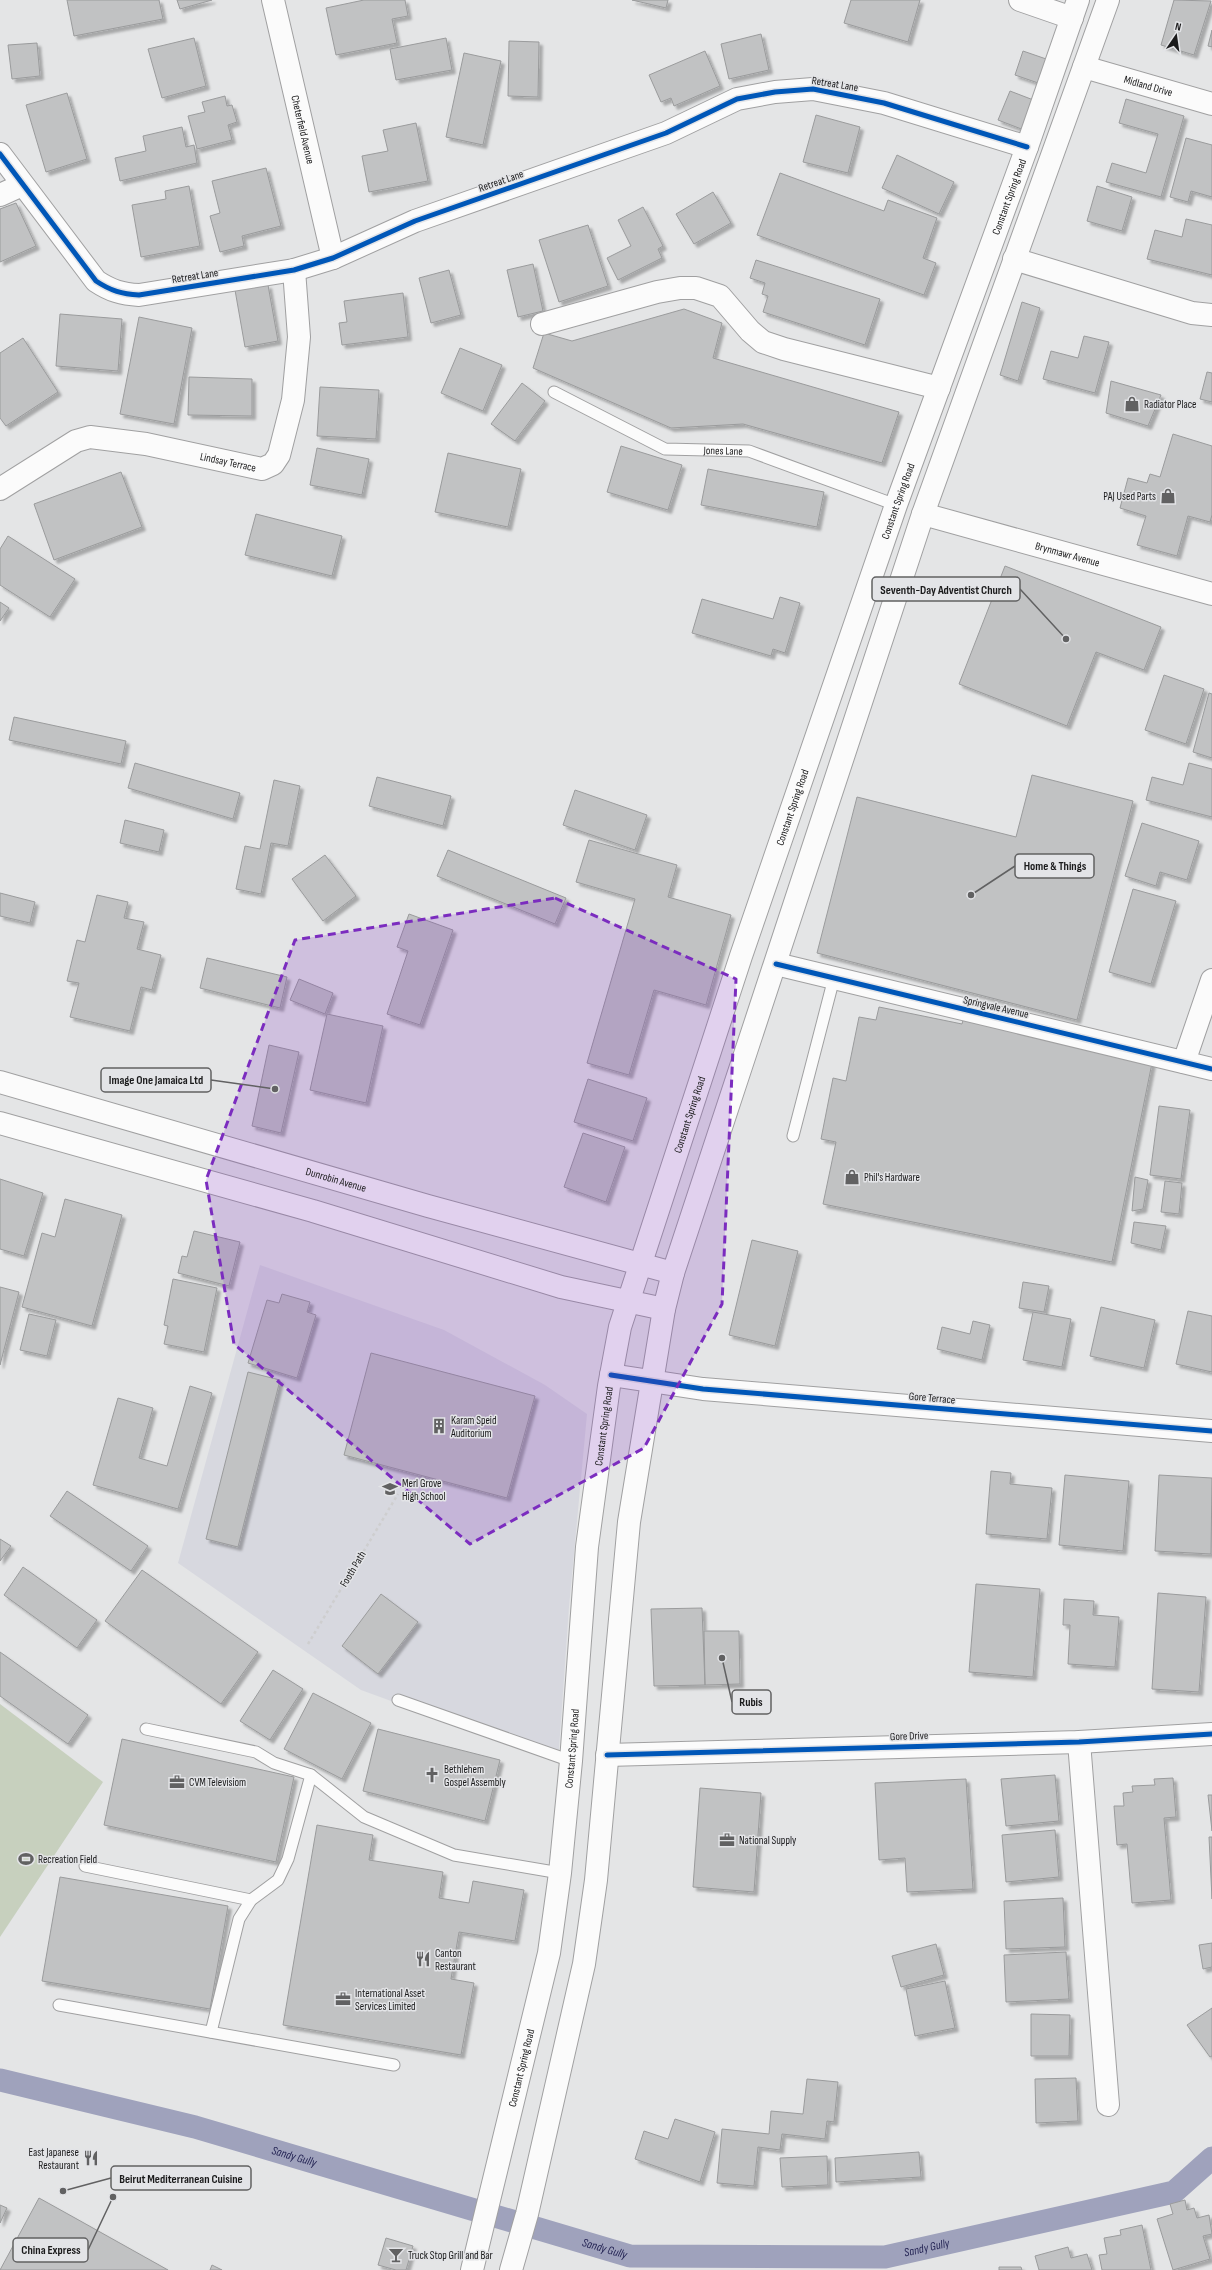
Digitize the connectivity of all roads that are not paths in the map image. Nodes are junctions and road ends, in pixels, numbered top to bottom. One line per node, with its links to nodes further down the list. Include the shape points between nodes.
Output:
1 (273, 0): 11 (main road, Cheterfield Avenue)
2 (1020, 0): 4 (main road)
3 (1108, 0): 5 (main road)
4 (1075, 9): 7 (main road, Constant Spring Road)
5 (1084, 68): 6 (main road, Midland Drive); 12 (main road)
6 (1212, 104)
7 (1027, 147): 11 (main road, Retreat Lane, via 884,103 813,89 775,92 737,99 666,133 415,221); 16 (main road, Constant Spring Road)
8 (0, 154): 9 (main road, Retreat Lane)
9 (22, 185): 10 (main road); 13 (main road, Retreat Lane, via 96,281 123,294 139,295)
10 (0, 195)
11 (333, 258): 13 (main road, Retreat Lane)
12 (1014, 259): 14 (main road, via 1192,313); 20 (main road)
13 (294, 270): 18 (main road, Lindsay Terrace, via 299,338 293,400 279,455 273,464 262,469 146,444 90,437 76,441)
14 (1212, 315)
15 (542, 324): 16 (main road, via 657,292 696,288 720,296 763,342)
16 (939, 388): 19 (main road, Constant Spring Road)
17 (554, 392): 19 (lane, Jones Lane, via 665,449 749,451)
18 (0, 489)
19 (896, 505): 30 (main road, Constant Spring Road)
20 (924, 514): 21 (main road, Brynmawr Avenue); 22 (main road)
21 (1212, 594)
22 (776, 964): 23 (main road, Springvale Avenue); 31 (main road)
23 (834, 978): 25 (main road, Springvale Avenue); 29 (lane)
24 (1212, 980): 25 (main road)
25 (1184, 1062): 26 (main road, Springvale Avenue)
26 (1212, 1069)
27 (0, 1082): 30 (main road, Dunrobin Avenue, via 428,1206)
28 (0, 1123): 32 (main road, via 313,1211 561,1287)
29 (793, 1136)
30 (639, 1264): 31 (main road, Dunrobin Avenue); 32 (main road, Constant Spring Road)
31 (673, 1273): 33 (main road)
32 (628, 1300): 33 (main road); 34 (main road, Constant Spring Road)
33 (664, 1309): 35 (main road)
34 (611, 1374): 35 (main road, Gore Terrace); 42 (main road, Constant Spring Road, via 587,1547)
35 (651, 1382): 36 (main road, Gore Terrace, via 703,1389); 41 (main road, via 629,1522)
36 (1212, 1431)
37 (398, 1700): 42 (lane)
38 (146, 1729): 43 (lane, via 256,1752 274,1763)
39 (1212, 1734): 40 (main road, Gore Drive)
40 (1079, 1742): 41 (main road, Gore Drive); 50 (main road)
41 (607, 1755): 52 (main road, via 596,1880 584,1964 541,2153)
42 (571, 1761): 45 (main road, Constant Spring Road)
43 (311, 1775): 45 (lane, via 364,1818 454,1855); 46 (lane, via 288,1859 278,1880)
44 (85, 1866): 46 (lane)
45 (560, 1873): 51 (main road, Constant Spring Road, via 549,1953)
46 (251, 1900): 48 (lane, via 239,1919)
47 (59, 2005): 48 (lane)
48 (211, 2032): 49 (lane)
49 (394, 2065)
50 (1108, 2105)
51 (473, 2264)
52 (511, 2270)

